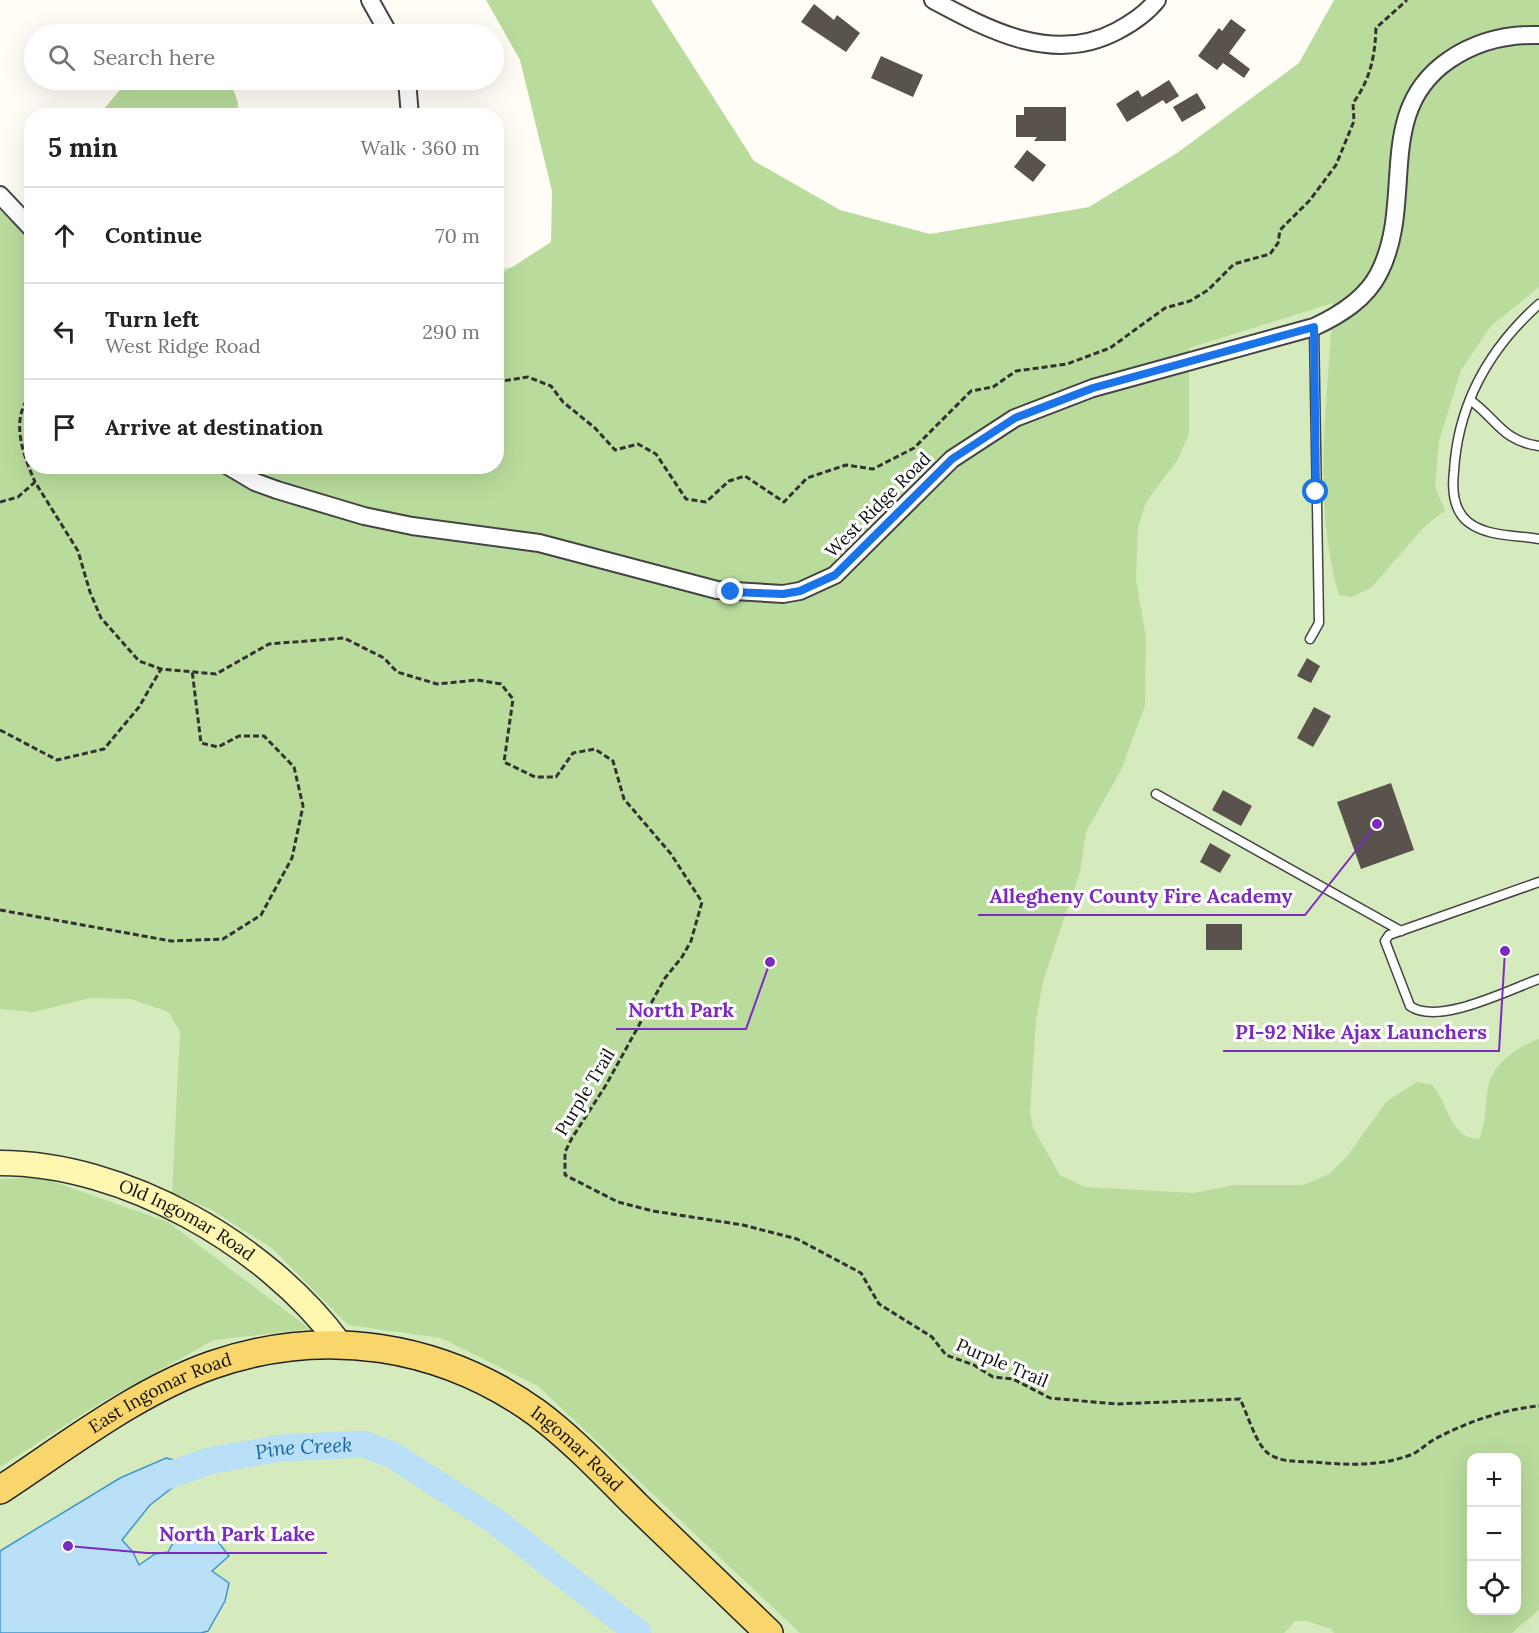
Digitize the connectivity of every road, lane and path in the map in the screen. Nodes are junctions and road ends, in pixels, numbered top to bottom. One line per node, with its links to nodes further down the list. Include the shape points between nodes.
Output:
1 (370, 0): 5 (street)
2 (933, 0): 3 (street, via 1005,36 1055,46 1107,36 1139,18)
3 (1157, 0)
4 (1407, 0): 13 (path, via 1376,28 1375,59 1353,103 1354,121 1336,165 1310,200 1280,230 1278,243 1270,254 1234,264 1208,290 1190,301 1165,308 1110,348 1067,364 1016,371 993,387 971,391 914,448 873,469 846,465 807,478 784,502 746,476 729,480 706,502 686,499 656,454 638,444 615,450 551,386 528,377)
5 (383, 24)
6 (1539, 35): 12 (street, West Ridge Road, via 1488,41 1456,55 1427,77 1402,126 1394,228 1379,275 1346,310)
7 (408, 90): 8 (street)
8 (409, 108)
9 (0, 195): 10 (street)
10 (24, 220)
11 (1539, 304): 14 (lane, via 1506,336 1483,370)
12 (1314, 327): 19 (street, West Ridge Road, via 1093,388 1015,418 952,459 835,575 800,591 783,594 717,590 539,543 364,516 266,486); 23 (lane, via 1319,622)
13 (504, 381)
14 (1470, 400): 16 (lane, via 1512,439); 22 (lane, via 1456,441 1453,484 1461,513 1467,521 1489,532)
15 (24, 402): 17 (path, Purple Trail, via 20,447)
16 (1539, 446)
17 (24, 456)
18 (32, 474): 20 (path, Purple Trail)
19 (243, 474)
20 (35, 482): 21 (path, via 18,497); 24 (path, Purple Trail, via 78,551 100,618 139,661)
21 (0, 502)
22 (1539, 538)
23 (1310, 639)
24 (160, 669): 25 (path, Purple Trail); 26 (path, via 139,707 104,749 57,760)
25 (192, 670): 29 (path, via 201,743 218,747 239,736 264,736 294,767 303,806 292,858 261,915 223,939 171,941); 34 (path, Purple Trail, via 216,674 269,644 344,638 384,658 397,672 437,684 477,680 501,684 513,699 504,762 535,777 556,777 573,753 595,748 613,761 624,799 671,854 702,902 691,941 665,978 572,1138 565,1152 565,1175 618,1202 797,1239 861,1273 879,1304 932,1338 946,1355 993,1377 1013,1379 1050,1398 1116,1404 1240,1399 1252,1421 1256,1440 1269,1454 1290,1462 1375,1464 1414,1454 1466,1423)
26 (0, 730)
27 (1156, 794): 30 (lane)
28 (1539, 882): 30 (lane)
29 (0, 910)
30 (1401, 931): 31 (lane, via 1386,938 1385,945 1407,999 1425,1013 1449,1011)
31 (1539, 979)
32 (0, 1163): 33 (street, Old Ingomar Road, via 65,1168 171,1207 221,1236 268,1271 311,1308)
33 (339, 1343): 35 (main road, East Ingomar Road, via 267,1350 211,1365 146,1396); 36 (main road, Ingomar Road, via 432,1359 513,1397 582,1452)
34 (1539, 1406)
35 (0, 1490)
36 (769, 1633)

